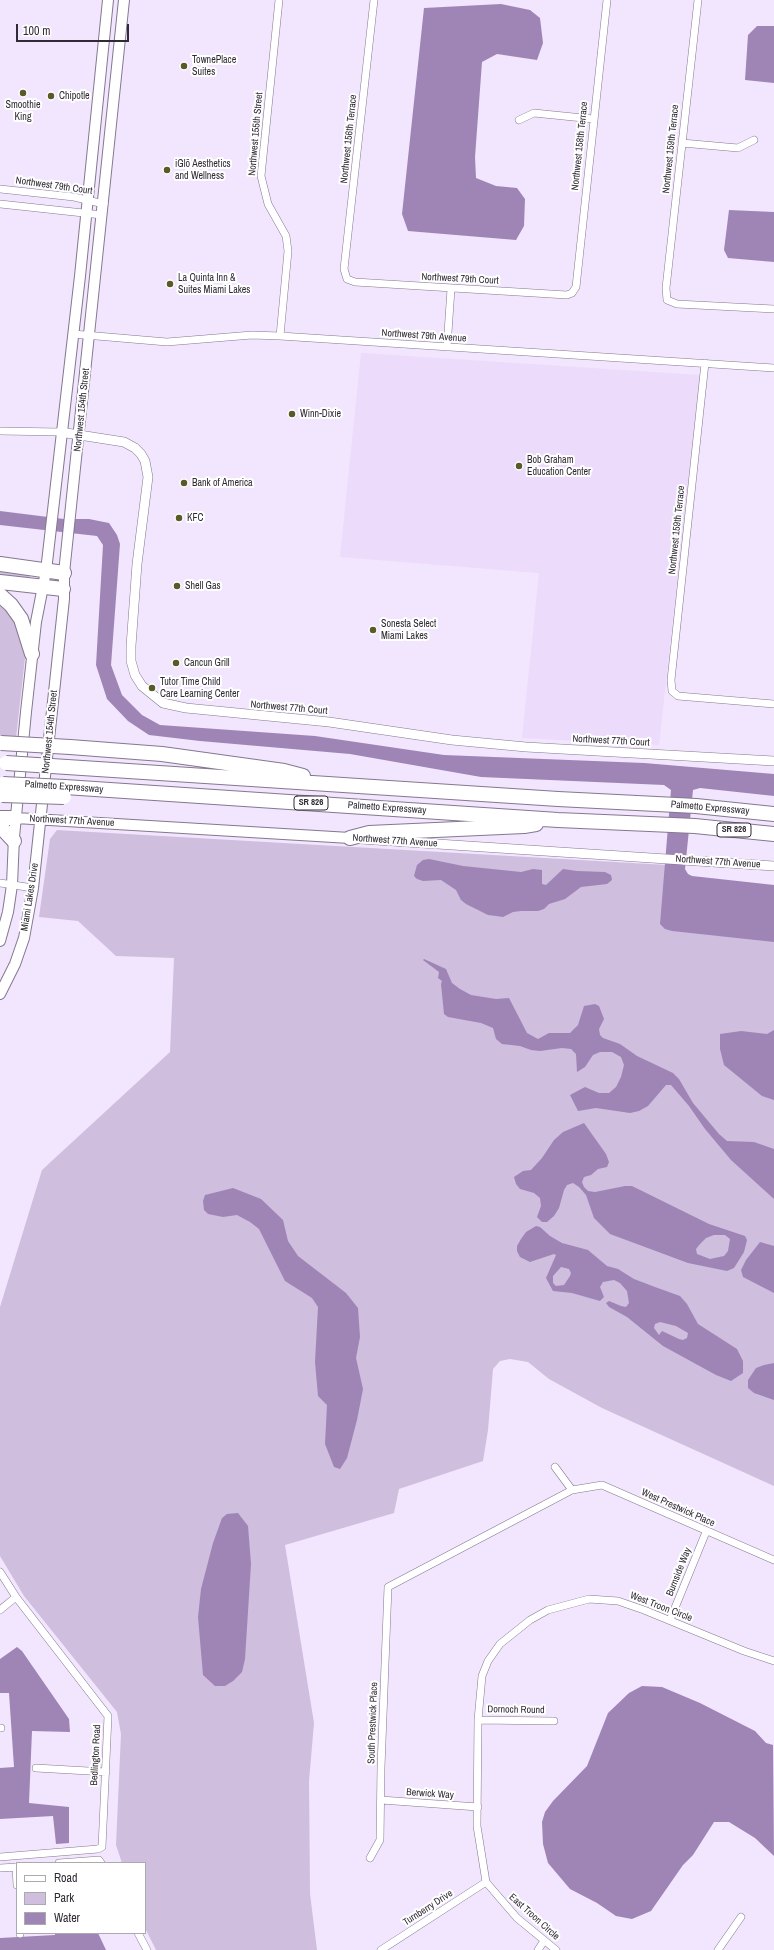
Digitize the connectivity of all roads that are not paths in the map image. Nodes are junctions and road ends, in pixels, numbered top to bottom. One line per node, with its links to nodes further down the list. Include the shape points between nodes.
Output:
1 (108, 0): 12 (main road, Northwest 154th Street)
2 (124, 0): 14 (main road, Northwest 154th Street)
3 (279, 0): 23 (street, Northwest 155th Street, via 261,176 268,204 286,236 288,251)
4 (374, 0): 17 (street, Northwest 156th Terrace, via 344,269)
5 (607, 0): 7 (street, Northwest 158th Terrace)
6 (698, 0): 10 (street, Northwest 159th Terrace)
7 (593, 119): 8 (street, via 534,113); 19 (street, Northwest 158th Terrace, via 576,287)
8 (520, 120)
9 (754, 140): 10 (street, via 738,148)
10 (682, 143): 20 (street, Northwest 159th Terrace, via 666,288 667,300 677,304)
11 (0, 188): 12 (street, Northwest 79th Court)
12 (88, 200): 14 (street, Northwest 79th Court); 15 (main road, Northwest 154th Street)
13 (0, 204): 15 (street)
14 (104, 204): 16 (main road, Northwest 154th Street)
15 (86, 213): 16 (street); 21 (main road, Northwest 154th Street)
16 (102, 215): 22 (main road, Northwest 154th Street)
17 (347, 279): 18 (street, Northwest 79th Court, via 355,282)
18 (451, 289): 19 (street, Northwest 79th Court, via 567,295); 24 (street)
19 (572, 292)
20 (774, 309)
21 (73, 334): 22 (street, Northwest 79th Avenue); 28 (main road, Northwest 154th Street)
22 (89, 336): 23 (street, Northwest 79th Avenue, via 167,342 252,335); 29 (main road, Northwest 154th Street)
23 (280, 336): 24 (street, Northwest 79th Avenue)
24 (447, 347): 25 (street, Northwest 79th Avenue)
25 (705, 364): 26 (street, Northwest 79th Avenue); 38 (street, Northwest 159th Terrace, via 671,680 672,691 678,696)
26 (774, 368)
27 (0, 431): 28 (street, Northwest 77th Court)
28 (60, 432): 29 (street, Northwest 77th Court); 31 (main road, Northwest 154th Street)
29 (79, 434): 32 (main road, Northwest 154th Street); 40 (street, Northwest 77th Court, via 130,444 141,454 147,469 133,617 132,661 135,676 142,686 163,703 186,708 329,722 452,740 526,747)
30 (0, 564): 31 (highway)
31 (46, 571): 32 (highway); 34 (main road, Northwest 154th Street)
32 (64, 573): 35 (main road, Northwest 154th Street)
33 (0, 582): 34 (highway)
34 (42, 587): 35 (highway); 37 (main road, Northwest 154th Street)
35 (63, 589): 47 (main road, Northwest 154th Street)
36 (0, 595): 37 (highway, via 21,620)
37 (32, 654): 46 (main road, Northwest 154th Street)
38 (774, 704)
39 (0, 743): 42 (highway, bridge, via 162,754 284,771)
40 (774, 761)
41 (3, 763): 42 (highway, Palmetto Expressway / SR 826, bridge)
42 (337, 784): 44 (highway, Palmetto Expressway / SR 826, via 696,806)
43 (1, 789): 48 (highway, Palmetto Expressway / SR 826, bridge, via 219,797)
44 (774, 814)
45 (0, 818): 46 (highway)
46 (16, 818): 47 (main road, Northwest 77th Avenue); 52 (main road, Miami Lakes Drive)
47 (40, 819): 51 (main road, Northwest 77th Avenue); 56 (main road, Miami Lakes Drive)
48 (558, 820): 50 (highway, Palmetto Expressway / SR 826, via 665,824); 51 (highway, via 524,826 369,833)
49 (0, 826): 52 (highway)
50 (774, 834)
51 (350, 838): 53 (street, Northwest 77th Avenue)
52 (14, 842): 55 (main road, Miami Lakes Drive)
53 (774, 866)
54 (0, 883): 55 (street)
55 (12, 886): 56 (street); 57 (main road, Miami Lakes Drive)
56 (34, 888): 58 (main road, Miami Lakes Drive, via 24,938)
57 (0, 941)
58 (0, 994)
59 (554, 1467): 60 (street)
60 (572, 1490): 61 (street, West Prestwick Place, via 602,1485); 64 (street, West Prestwick Place)
61 (706, 1532): 62 (street, West Prestwick Place); 67 (street, Burnside Way)
62 (774, 1560)
63 (0, 1572): 65 (street, Bedlington Road)
64 (388, 1587): 73 (street, South Prestwick Place)
65 (16, 1597): 66 (street); 72 (street, Bedlington Road, via 108,1716)
66 (0, 1610)
67 (670, 1620): 68 (street, West Troon Circle); 69 (street, West Troon Circle, via 618,1601 589,1599 548,1610 509,1635 492,1655 482,1676)
68 (774, 1661)
69 (478, 1720): 70 (street, Dornoch Round); 74 (street, West Troon Circle)
70 (554, 1721)
71 (36, 1768): 72 (street)
72 (106, 1772): 75 (street, Bedlington Road, via 102,1847)
73 (381, 1800): 74 (street, Berwick Way); 76 (street, South Prestwick Place, via 380,1840)
74 (478, 1807): 81 (street, via 477,1826)
75 (0, 1856)
76 (370, 1858)
77 (100, 1861): 78 (street)
78 (80, 1862)
79 (16, 1867): 80 (street)
80 (0, 1868)
81 (486, 1882): 84 (street, East Troon Circle, via 517,1918); 86 (street, Turnberry Drive)
82 (741, 1916): 89 (street)
83 (139, 1934): 85 (street)
84 (544, 1941): 87 (street); 88 (street, East Troon Circle)
85 (147, 1950)
86 (381, 1950)
87 (538, 1950)
88 (556, 1950)
89 (718, 1950)

